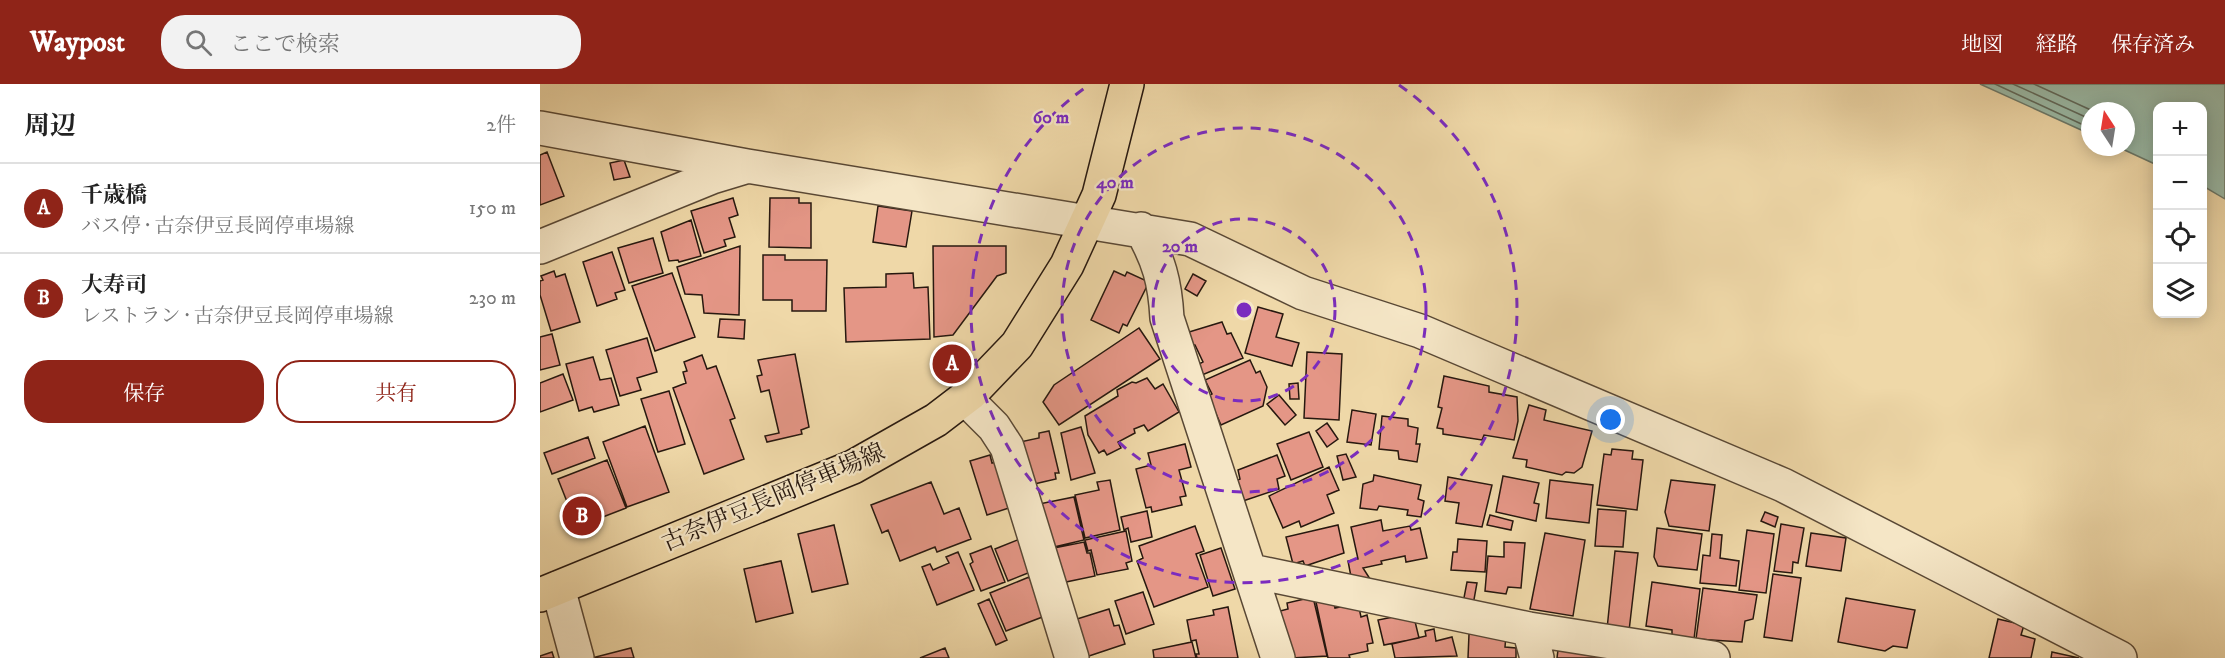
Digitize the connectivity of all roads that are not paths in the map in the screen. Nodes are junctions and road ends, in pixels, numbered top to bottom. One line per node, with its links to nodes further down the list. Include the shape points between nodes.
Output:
1 (1127, 84): 4 (main road, 古奈伊豆長岡停車場線, via 1107,169)
2 (540, 128): 3 (street)
3 (747, 166): 4 (street); 6 (street)
4 (1087, 220): 5 (street); 7 (main road, 古奈伊豆長岡停車場線, via 1067,265 1017,345)
5 (1141, 229): 8 (street, via 1156,255 1165,289 1167,318); 15 (street, via 1190,239 1303,293 1420,331 1783,485)
6 (540, 247)
7 (965, 398): 9 (main road, 古奈伊豆長岡停車場線, via 891,448 853,467); 12 (street, via 1007,447)
8 (1251, 571): 10 (street); 13 (street)
9 (549, 591): 11 (street)
10 (1533, 643): 14 (street)
11 (577, 658)
12 (1072, 658)
13 (1278, 658)
14 (1713, 658)
15 (2120, 658)

